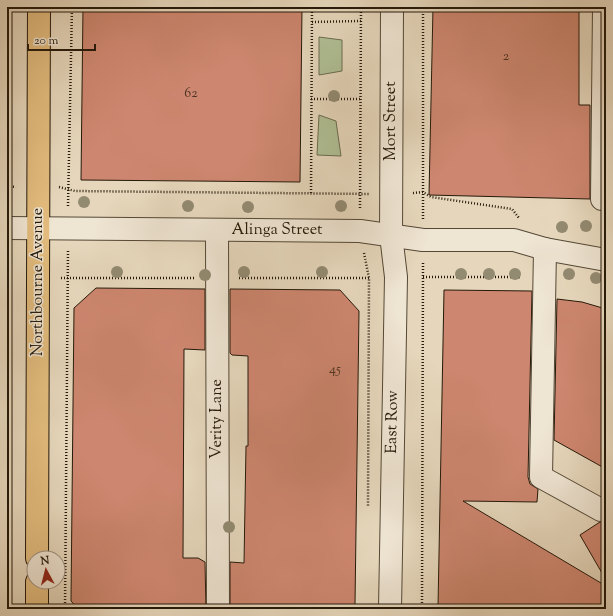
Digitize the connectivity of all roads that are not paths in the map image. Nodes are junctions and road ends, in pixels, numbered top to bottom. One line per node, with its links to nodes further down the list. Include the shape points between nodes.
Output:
1 (39, 7): 6 (highway, Northbourne Avenue)
2 (392, 7): 8 (street, Mort Street)
3 (604, 7): 4 (street)
4 (602, 199)
5 (7, 228): 6 (street, Alinga Street)
6 (38, 228): 7 (street, Alinga Street); 12 (highway, Northbourne Avenue)
7 (217, 230): 8 (street, Alinga Street, via 360,231); 15 (street, Verity Lane)
8 (391, 235): 9 (street, Alinga Street, via 423,240 514,240); 16 (street, East Row, via 396,277)
9 (545, 249): 10 (street, Alinga Street); 11 (street, via 541,477)
10 (606, 260)
11 (602, 510)
12 (37, 550)
13 (37, 590): 14 (highway)
14 (37, 609)
15 (218, 609)
16 (390, 609)

